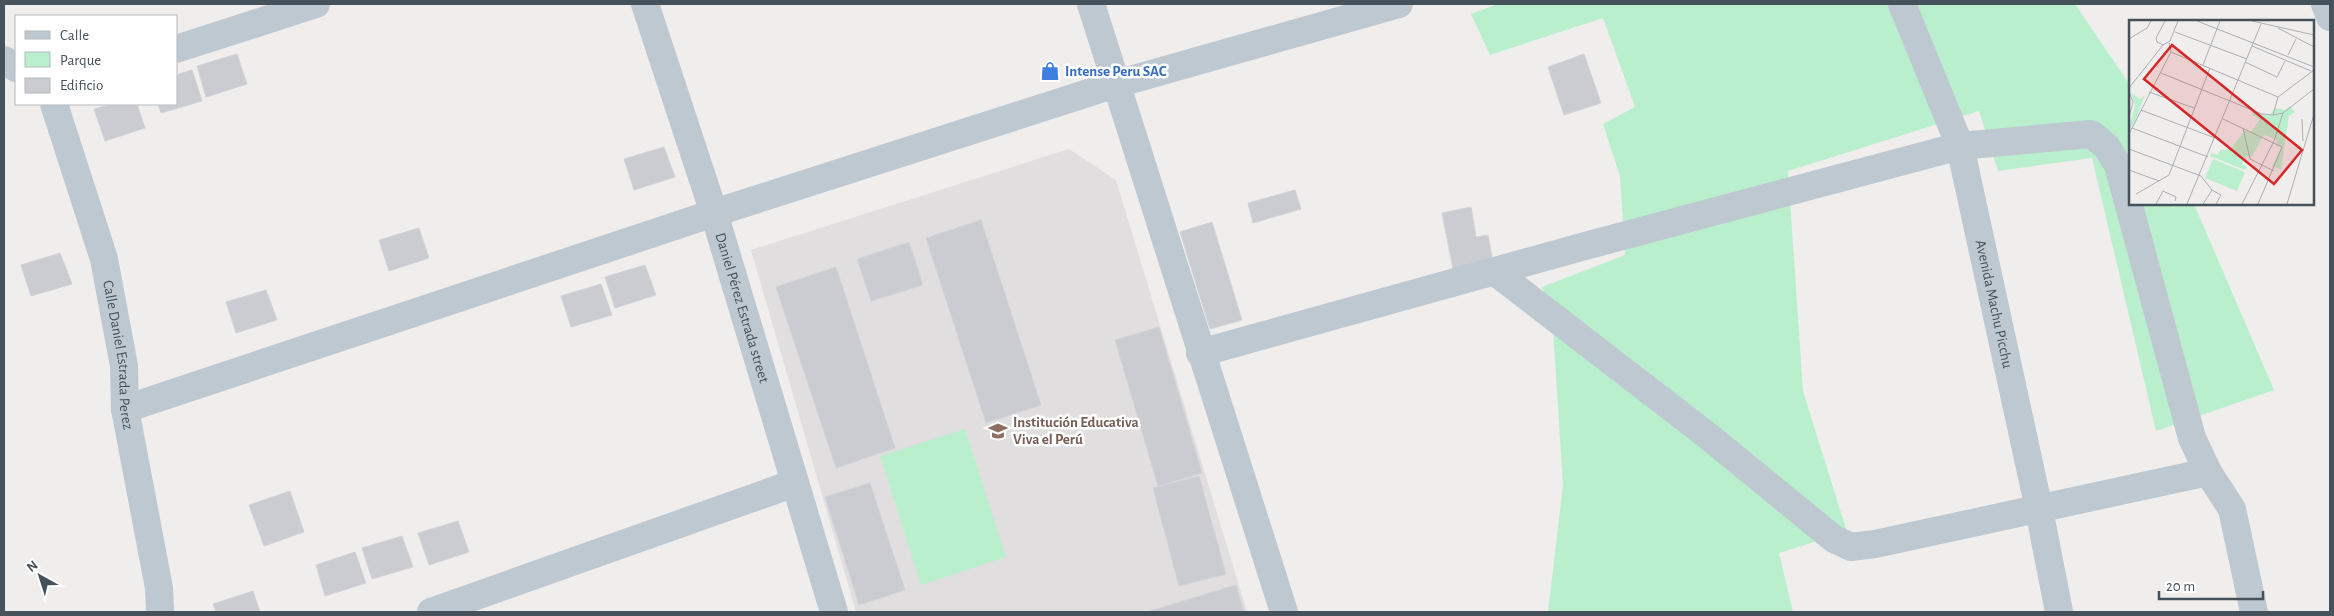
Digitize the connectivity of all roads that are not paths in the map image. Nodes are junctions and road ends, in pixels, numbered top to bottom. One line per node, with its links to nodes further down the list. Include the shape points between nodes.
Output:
1 (316, 4): 8 (street)
2 (645, 4): 14 (street, Daniel Pérez Estrada street)
3 (1091, 4): 11 (street)
4 (1399, 4): 11 (street)
5 (1902, 4): 13 (street, Avenida Machu Picchu)
6 (2325, 4): 7 (street)
7 (2330, 17)
8 (178, 48)
9 (4, 60): 10 (street)
10 (15, 67)
11 (1116, 84): 14 (street); 16 (street)
12 (54, 105): 17 (street, Calle Daniel Estrada Perez, via 104,259 124,366)
13 (1960, 146): 15 (street); 18 (street, via 2091,134 2106,146 2118,165 2192,438); 20 (street, Avenida Machu Picchu)
14 (714, 213): 17 (street); 19 (street, Daniel Pérez Estrada street)
15 (1494, 271): 16 (street); 20 (street, via 1708,436 1834,539 1852,547)
16 (1200, 353): 24 (street)
17 (125, 409): 21 (street, Calle Daniel Estrada Perez, via 157,579)
18 (2208, 472): 20 (street); 26 (street, via 2232,509)
19 (795, 483): 22 (street); 23 (street, Daniel Pérez Estrada street)
20 (2039, 509): 25 (street, Avenida Machu Picchu)
21 (160, 612)
22 (431, 612)
23 (834, 612)
24 (1284, 612)
25 (2059, 612)
26 (2254, 612)

